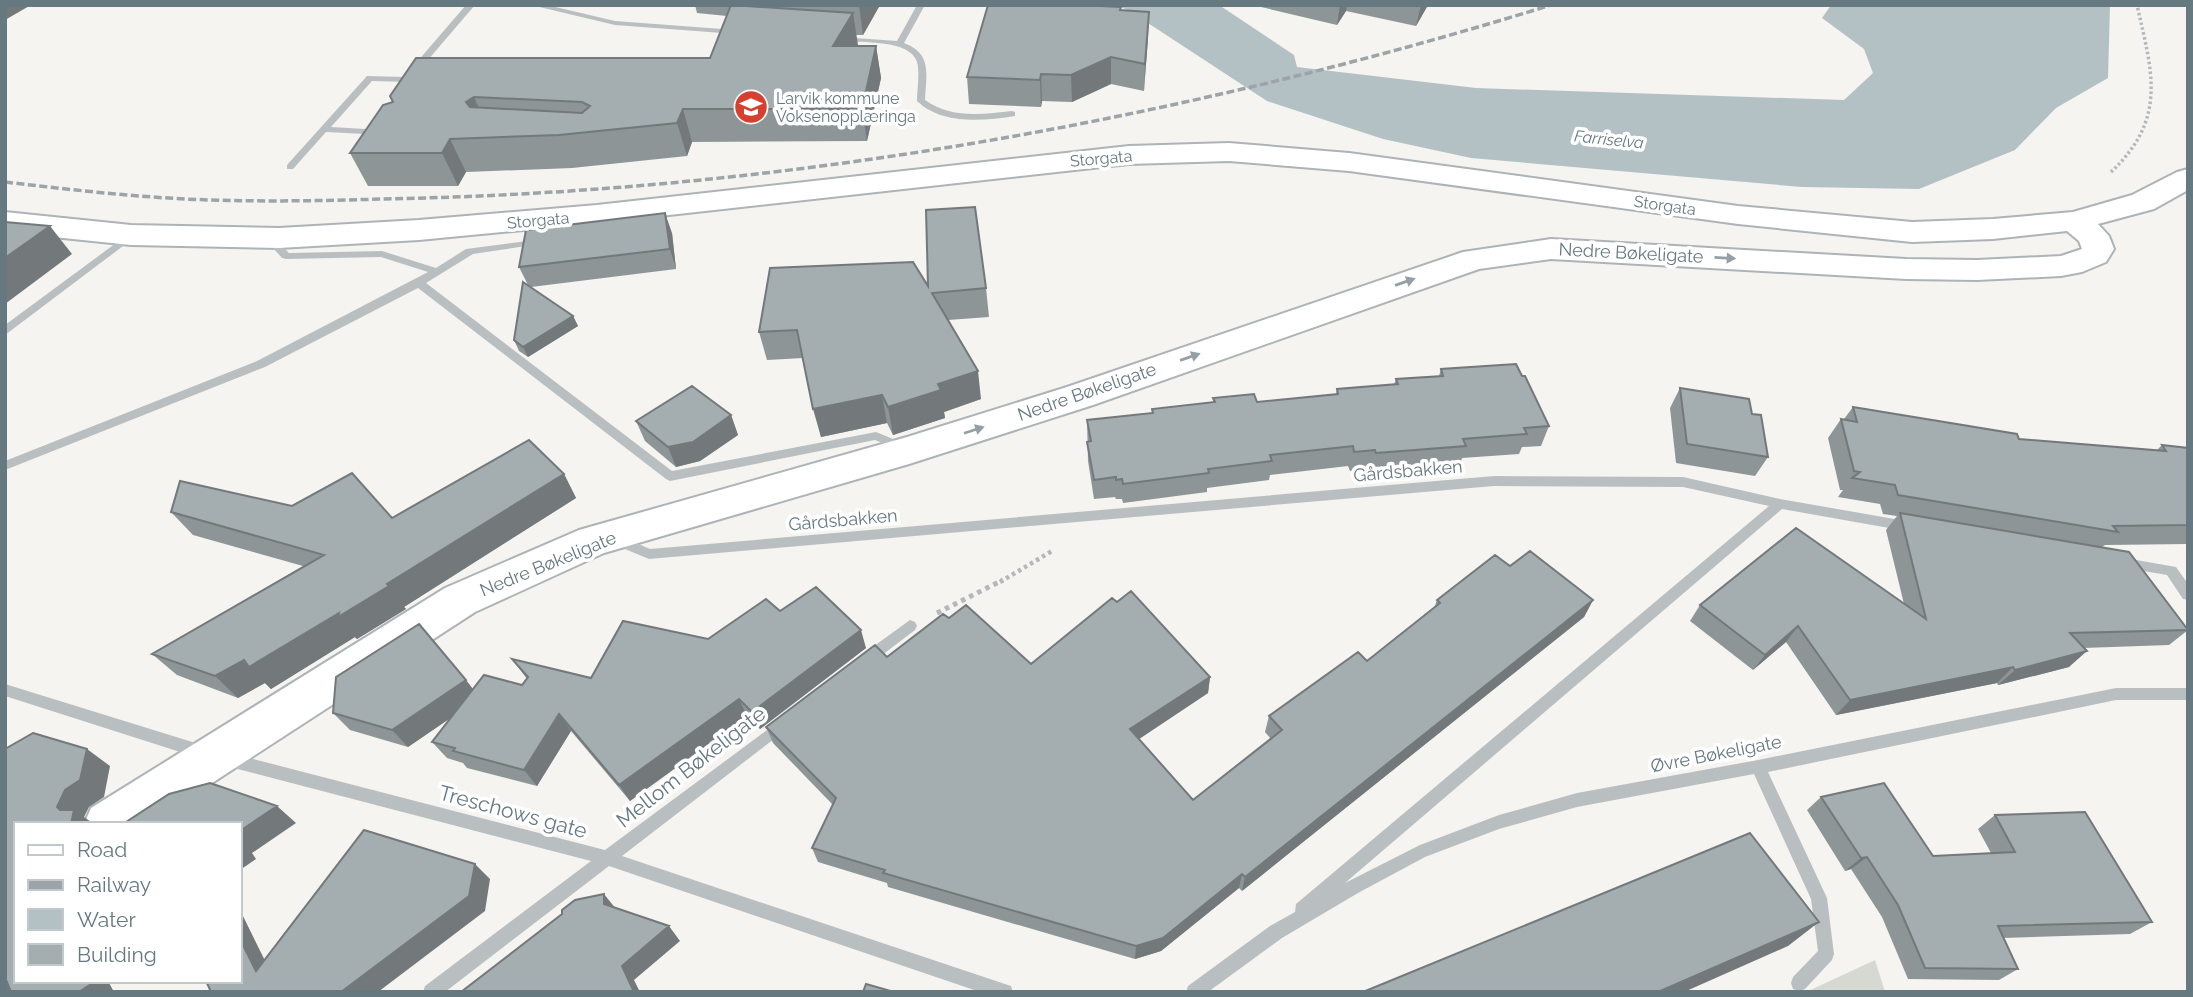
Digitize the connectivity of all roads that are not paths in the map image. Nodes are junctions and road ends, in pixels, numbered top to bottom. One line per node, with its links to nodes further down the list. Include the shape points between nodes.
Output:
1 (471, 5): 8 (street, via 406,80 370,78)
2 (535, 5): 4 (street, via 615,23)
3 (921, 5): 6 (street)
4 (745, 32)
5 (824, 38): 6 (street)
6 (900, 43): 7 (street, via 921,60 921,101 933,111 962,117)
7 (1012, 114)
8 (323, 129): 9 (street); 10 (street)
9 (393, 133)
10 (289, 167)
11 (2188, 178): 12 (main road, Storgata, via 2143,202)
12 (2074, 221): 15 (main road, Storgata, via 1912,232 1738,215 1349,162 1229,152 1129,155 589,222); 20 (main road, Nedre Bøkeligate, one-way to 12, via 1080,396 1474,259 1550,249 1906,269 2061,267 2082,262 2098,249 2093,236)
13 (5, 222): 14 (main road, Storgata)
14 (131, 235): 15 (main road, Storgata); 19 (street)
15 (279, 238): 17 (street, via 278,248 286,256 382,254)
16 (546, 240): 17 (street, via 470,251)
17 (438, 272): 18 (street)
18 (419, 283): 20 (street, via 670,476 876,436); 21 (street, via 261,364)
19 (5, 331)
20 (909, 450): 24 (main road, Nedre Bøkeligate)
21 (5, 466)
22 (1780, 504): 23 (street, Gårdsbakken); 24 (street, Gårdsbakken, via 1683,482 1494,481 649,554 629,545); 36 (street, Øvre Bøkeligate)
23 (1915, 527)
24 (622, 533): 32 (main road, Nedre Bøkeligate, via 593,541 460,600)
25 (2117, 562): 26 (street, via 2171,571)
26 (2188, 595)
27 (909, 626): 28 (street)
28 (856, 668)
29 (5, 690): 32 (street, Treschows gate)
30 (2188, 694): 33 (street, Øvre Bøkeligate, via 2116,694)
31 (791, 718): 35 (street, Mellom Bøkeligate)
32 (216, 756): 34 (main road, Nedre Bøkeligate); 35 (street, Treschows gate)
33 (1758, 767): 36 (street, Øvre Bøkeligate, via 1577,800 1499,822 1420,852); 37 (street, via 1819,898 1826,954)
34 (111, 822)
35 (607, 859): 38 (street, Mellom Bøkeligate); 39 (street, Treschows gate)
36 (1276, 932): 40 (street, Øvre Bøkeligate)
37 (1799, 983)
38 (431, 992)
39 (1005, 992)
40 (1194, 992)

